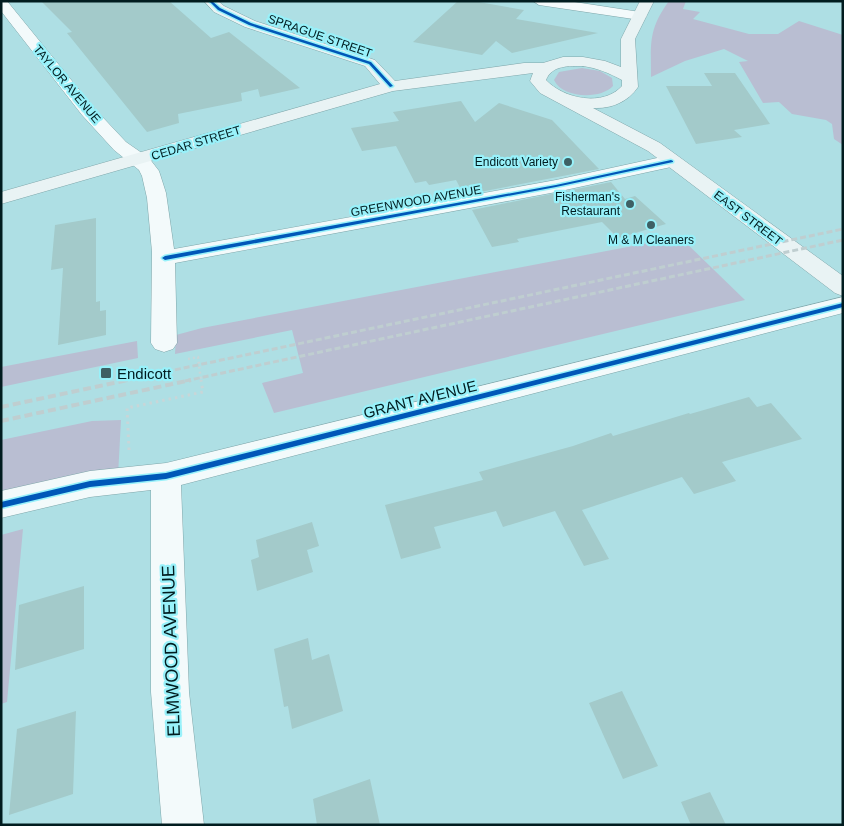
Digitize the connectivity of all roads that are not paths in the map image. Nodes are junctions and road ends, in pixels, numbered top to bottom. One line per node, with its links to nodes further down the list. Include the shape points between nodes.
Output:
1 (210, 1): 11 (main road, SPRAGUE STREET, via 250,24 370,63)
2 (539, 1): 5 (street)
3 (647, 1): 5 (main road, EAST STREET)
4 (1, 2): 15 (street, TAYLOR AVENUE, via 63,83 121,147)
5 (640, 16): 6 (main road, EAST STREET)
6 (628, 39): 7 (main road); 10 (main road, EAST STREET)
7 (570, 62): 8 (main road); 10 (main road, via 612,68)
8 (546, 68): 9 (main road); 12 (main road, via 539,74 538,81)
9 (474, 76): 11 (main road); 12 (main road, via 521,82)
10 (628, 85): 13 (main road, via 613,101 592,104); 14 (main road, EAST STREET, via 627,106)
11 (391, 86): 15 (main road, CEDAR STREET)
12 (543, 89): 13 (main road)
13 (568, 101): 14 (main road, EAST STREET)
14 (654, 147): 16 (main road, EAST STREET)
15 (141, 160): 17 (main road, CEDAR STREET); 18 (street, via 152,174 157,194)
16 (671, 160): 18 (street, GREENWOOD AVENUE, via 556,186); 19 (main road, EAST STREET)
17 (1, 198)
18 (165, 258): 21 (street)
19 (843, 288)
20 (843, 305): 22 (street, GRANT AVENUE)
21 (164, 342)
22 (166, 476): 23 (street, GRANT AVENUE, via 90,484); 24 (street, ELMWOOD AVENUE, via 170,692)
23 (1, 505)
24 (183, 825)

